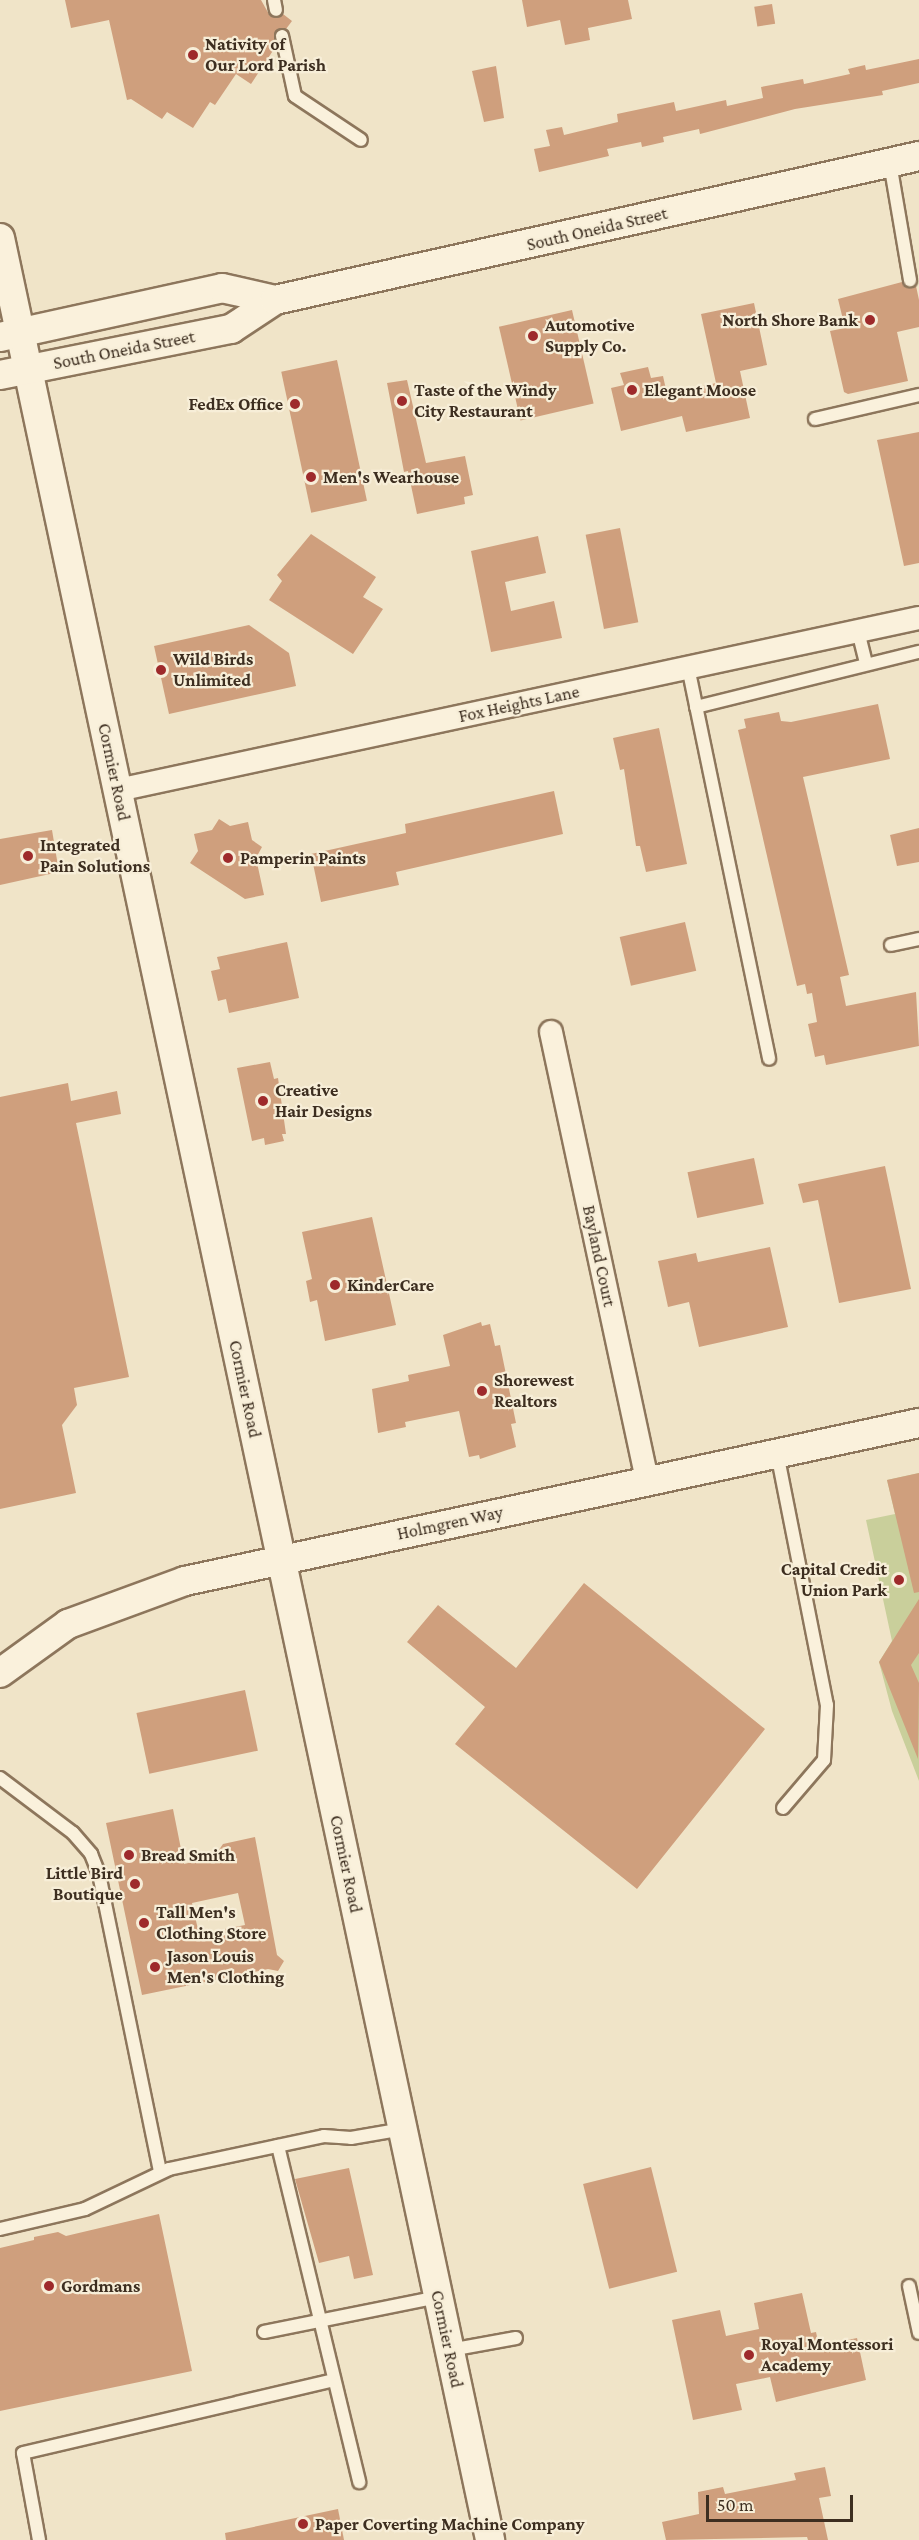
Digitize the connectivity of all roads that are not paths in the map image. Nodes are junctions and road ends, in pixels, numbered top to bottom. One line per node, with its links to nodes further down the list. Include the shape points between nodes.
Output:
1 (282, 36): 2 (lane, via 295,96)
2 (362, 140)
3 (919, 156): 4 (street, South Oneida Street)
4 (890, 162): 6 (lane); 7 (street, South Oneida Street)
5 (0, 237): 8 (street, Cormier Road)
6 (910, 280)
7 (275, 300): 8 (street, South Oneida Street, via 222,288); 9 (street, South Oneida Street, via 231,329)
8 (10, 335): 9 (street, Cormier Road)
9 (28, 369): 10 (street, South Oneida Street); 19 (street, Cormier Road)
10 (0, 375)
11 (919, 395): 12 (lane)
12 (815, 419)
13 (919, 618): 14 (street, Fox Heights Lane)
14 (858, 631): 16 (lane); 17 (street, Fox Heights Lane)
15 (919, 652): 16 (lane)
16 (866, 663): 18 (lane)
17 (688, 667): 18 (lane); 19 (street, Fox Heights Lane)
18 (696, 707): 23 (lane)
19 (118, 790): 27 (street, Cormier Road)
20 (919, 939): 21 (lane)
21 (891, 945)
22 (551, 1032): 26 (street, Bayland Court)
23 (770, 1059)
24 (919, 1423): 25 (street, Holmgren Way)
25 (777, 1453): 26 (street, Holmgren Way); 30 (lane, via 826,1705 824,1760)
26 (647, 1481): 27 (street, Holmgren Way)
27 (282, 1560): 28 (street, Holmgren Way, via 185,1581 68,1624); 31 (street, Cormier Road)
28 (0, 1673)
29 (0, 1778): 33 (lane, via 73,1833 90,1854 99,1874)
30 (783, 1808)
31 (403, 2129): 32 (lane, via 351,2138 324,2136); 36 (street, Cormier Road)
32 (278, 2146): 33 (lane); 37 (lane)
33 (160, 2171): 34 (lane, via 85,2209)
34 (0, 2229)
35 (909, 2286): 39 (lane)
36 (438, 2297): 37 (lane); 41 (street, Cormier Road)
37 (320, 2320): 38 (lane); 42 (lane)
38 (264, 2332)
39 (919, 2333)
40 (516, 2338): 41 (lane)
41 (450, 2350): 45 (street, Cormier Road)
42 (334, 2380): 43 (lane); 44 (lane, via 23,2453)
43 (359, 2482)
44 (39, 2540)
45 (490, 2540)

